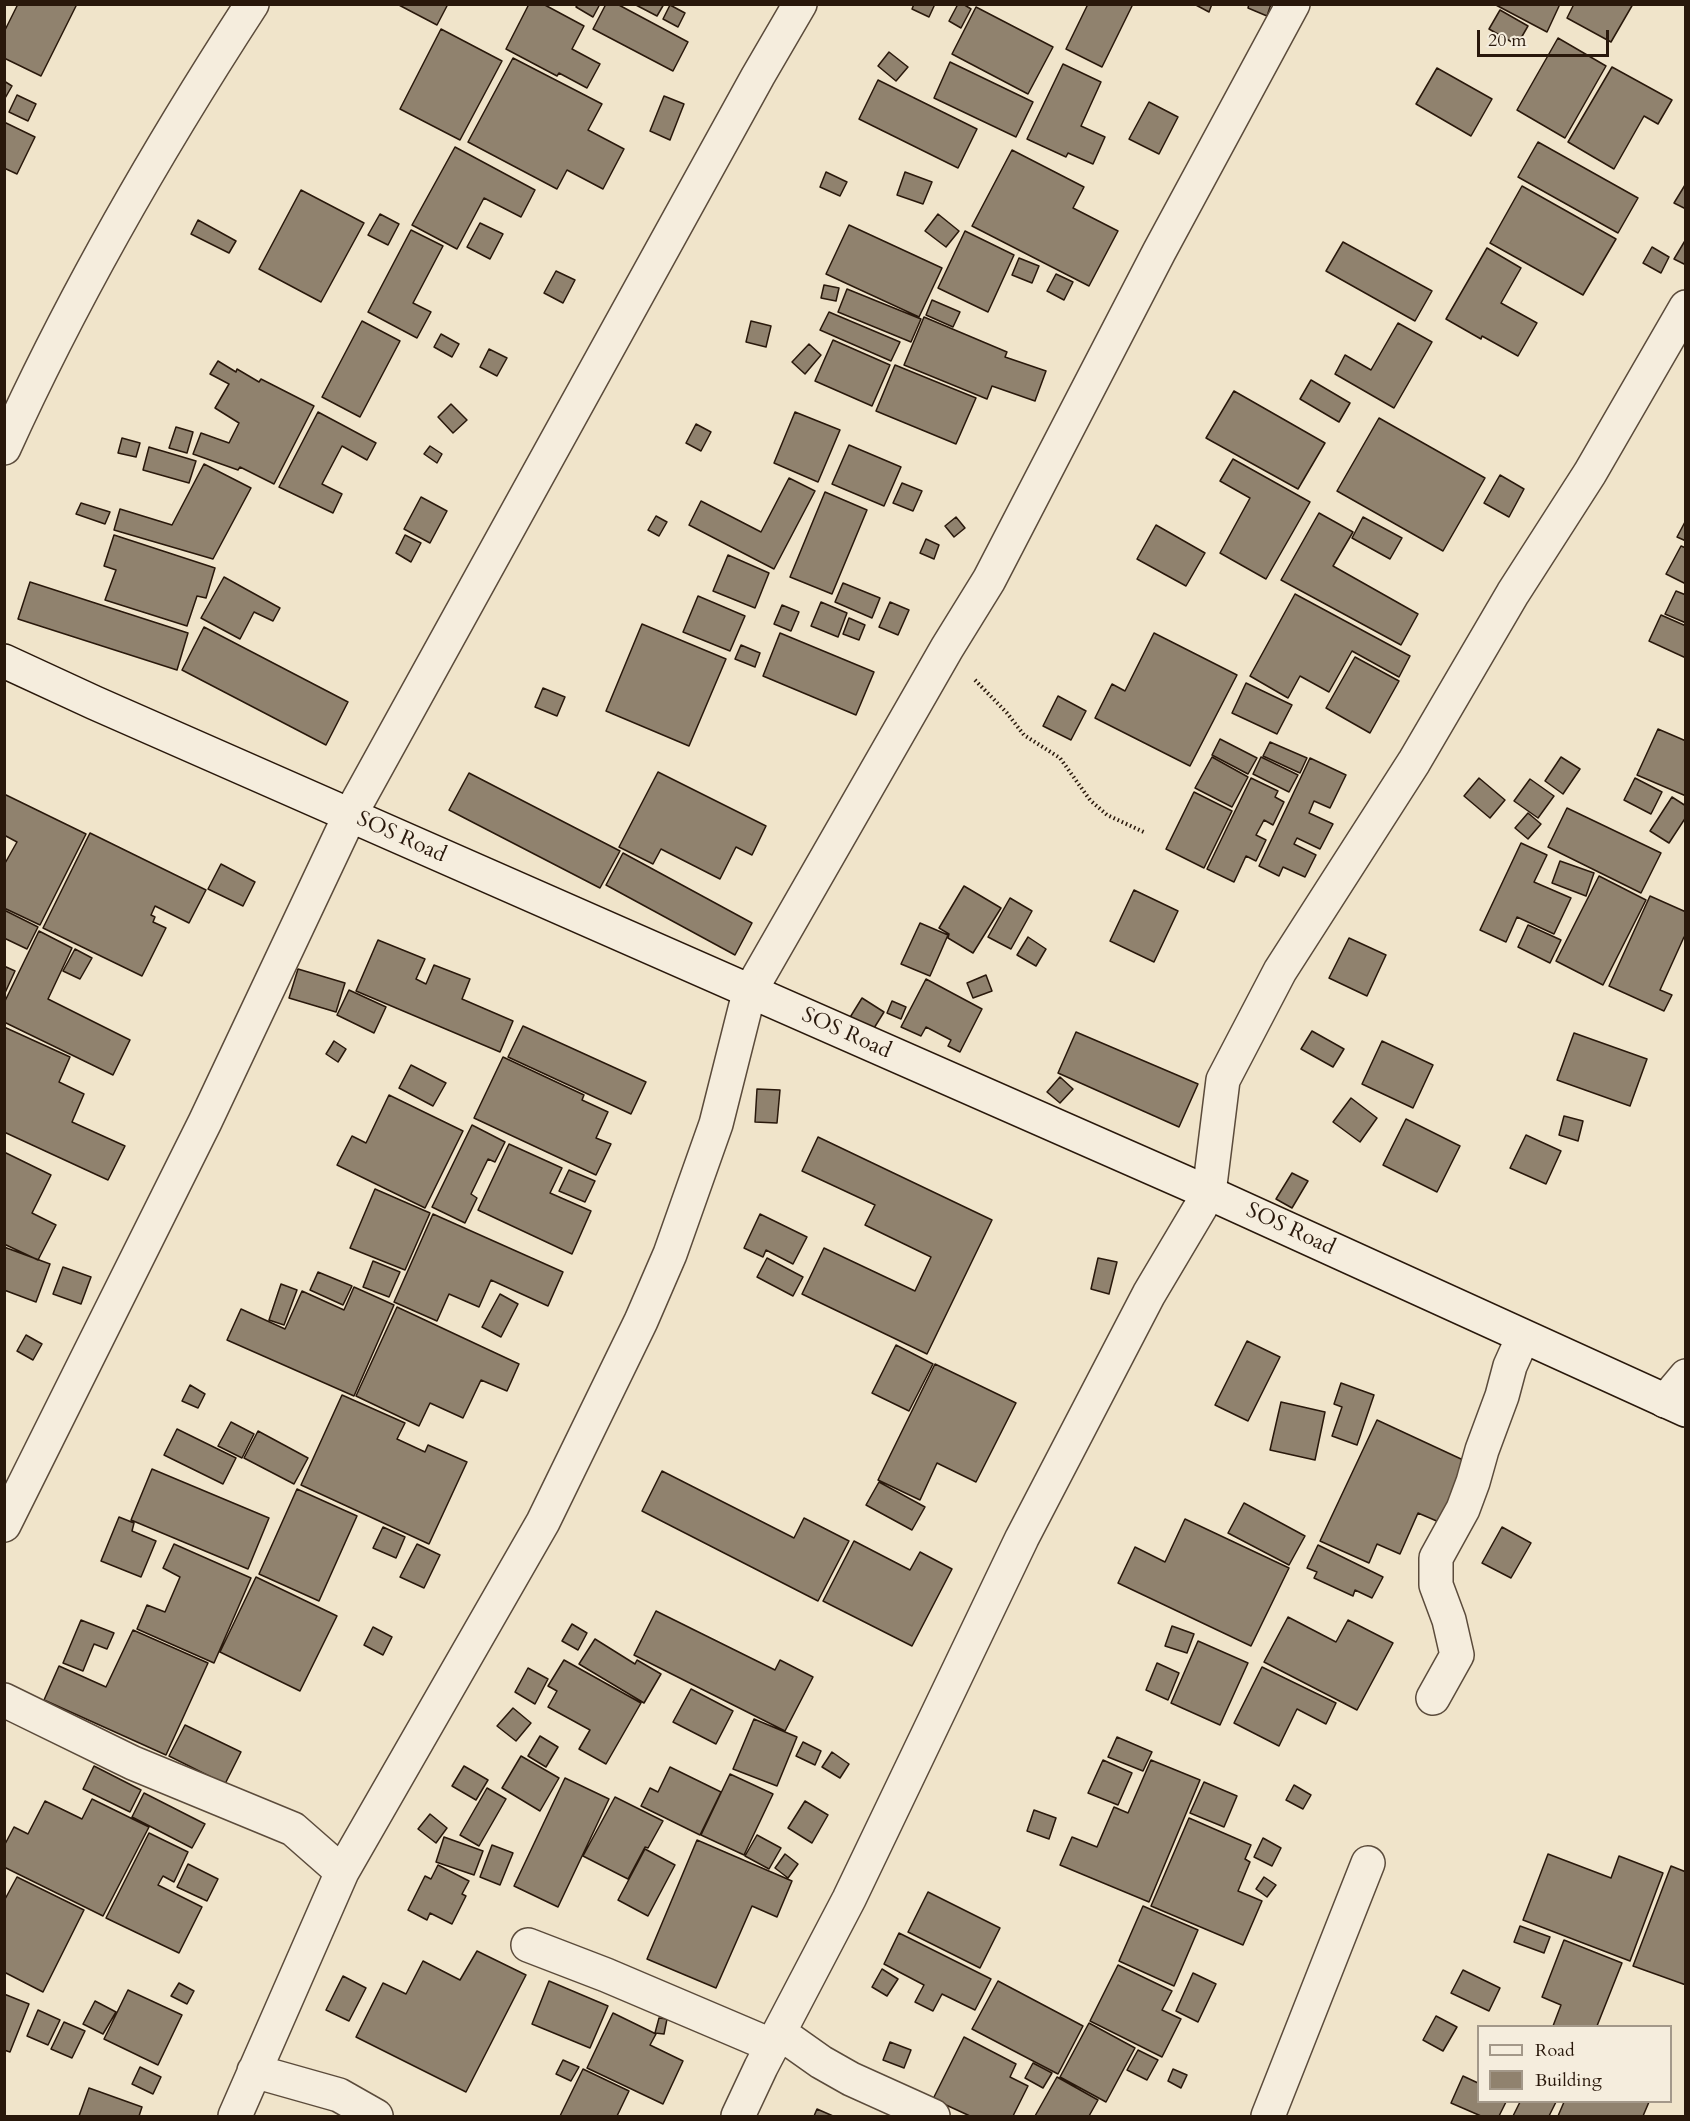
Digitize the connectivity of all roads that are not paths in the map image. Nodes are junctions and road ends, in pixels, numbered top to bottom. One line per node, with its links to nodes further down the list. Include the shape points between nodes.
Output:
1 (252, 4): 5 (street, via 81,292)
2 (800, 4): 7 (street)
3 (1293, 4): 8 (street, via 989,580)
4 (1686, 307): 9 (street, via 1414,762 1280,971 1223,1080)
5 (4, 448)
6 (4, 661): 7 (street, SOS Road)
7 (350, 815): 8 (street, SOS Road); 13 (street, via 205,1122)
8 (750, 993): 9 (street, SOS Road); 17 (street, via 716,1124 670,1254 641,1321 543,1522)
9 (1209, 1193): 10 (street, SOS Road); 19 (street, via 1149,1294 1027,1528 849,1899)
10 (1523, 1337): 12 (street, SOS Road); 14 (street, via 1463,1509 1436,1558 1436,1585 1457,1654)
11 (1686, 1376): 12 (street)
12 (1675, 1406)
13 (4, 1526)
14 (1433, 1698)
15 (4, 1700): 17 (street, via 133,1763 293,1830)
16 (1368, 1863): 25 (street)
17 (342, 1872): 20 (street)
18 (528, 1945): 19 (street)
19 (776, 2039): 23 (street); 24 (street)
20 (254, 2071): 21 (street); 22 (street, via 339,2095)
21 (235, 2116)
22 (376, 2116)
23 (738, 2116)
24 (933, 2116)
25 (1268, 2116)

